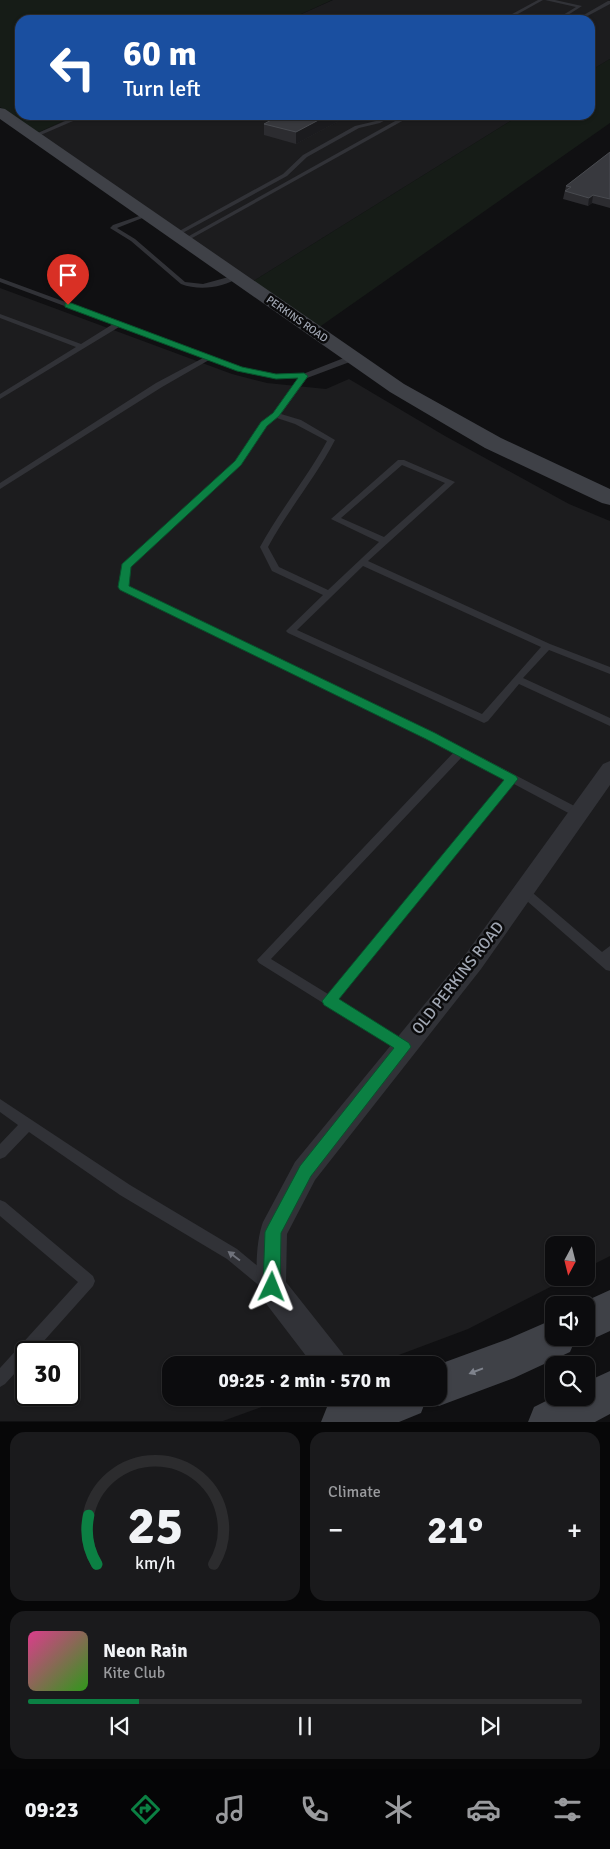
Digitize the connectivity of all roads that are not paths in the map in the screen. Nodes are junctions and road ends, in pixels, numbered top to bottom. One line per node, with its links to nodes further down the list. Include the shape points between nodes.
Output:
1 (540, 0): 4 (lane)
2 (547, 0): 5 (lane, via 580,6)
3 (610, 2): 6 (lane)
4 (512, 15)
5 (566, 15)
6 (586, 15)
7 (0, 112): 11 (main road, PERKINS ROAD)
8 (72, 120): 11 (lane)
9 (382, 120): 13 (lane, via 357,127 305,156 284,175)
10 (401, 120): 13 (lane)
11 (34, 136): 12 (main road, PERKINS ROAD)
12 (146, 215): 13 (main road, PERKINS ROAD); 14 (lane, via 113,228 133,240 183,283 206,287)
13 (179, 238): 14 (main road, PERKINS ROAD)
14 (236, 277): 20 (main road, PERKINS ROAD)
15 (0, 280): 17 (lane)
16 (0, 316): 18 (lane)
17 (119, 324): 18 (lane); 19 (lane)
18 (81, 347): 22 (lane)
19 (208, 357): 21 (lane, via 276,377); 24 (lane)
20 (352, 358): 21 (lane); 25 (main road, PERKINS ROAD, via 469,430)
21 (304, 376): 23 (lane)
22 (0, 397)
23 (276, 414): 28 (lane, via 331,440 321,460 276,523 264,547 275,569); 33 (lane, via 264,424 238,463 126,566 124,587)
24 (0, 487)
25 (610, 498)
26 (385, 541): 26 (lane, via 400,528 451,482 401,462 335,519); 27 (lane)
27 (362, 562): 28 (lane); 29 (lane)
28 (329, 594): 31 (lane, via 291,631 484,719)
29 (547, 646): 30 (lane); 31 (lane)
30 (610, 671)
31 (518, 679): 32 (lane)
32 (610, 722)
33 (460, 752): 35 (lane); 39 (lane, via 263,960)
34 (610, 770): 36 (street, OLD PERKINS ROAD)
35 (512, 779): 36 (lane); 39 (lane)
36 (578, 813): 37 (street, OLD PERKINS ROAD)
37 (523, 891): 38 (lane); 40 (street, OLD PERKINS ROAD, via 473,962)
38 (607, 959)
39 (329, 1001): 40 (lane)
40 (404, 1047): 45 (street, OLD PERKINS ROAD, via 305,1171 273,1232)
41 (0, 1105): 42 (lane)
42 (28, 1124): 43 (lane); 45 (lane, one-way to 42, via 232,1254 125,1190)
43 (0, 1153)
44 (0, 1207): 50 (lane, via 88,1281)
45 (272, 1287): 49 (street)
46 (610, 1310): 47 (main road)
47 (595, 1318)
48 (545, 1343): 51 (main road, one-way to 51)
49 (325, 1356)
50 (0, 1379)
51 (447, 1382)
52 (610, 1392): 55 (main road)
53 (383, 1406): 54 (main road)
54 (362, 1413)
55 (549, 1422)

